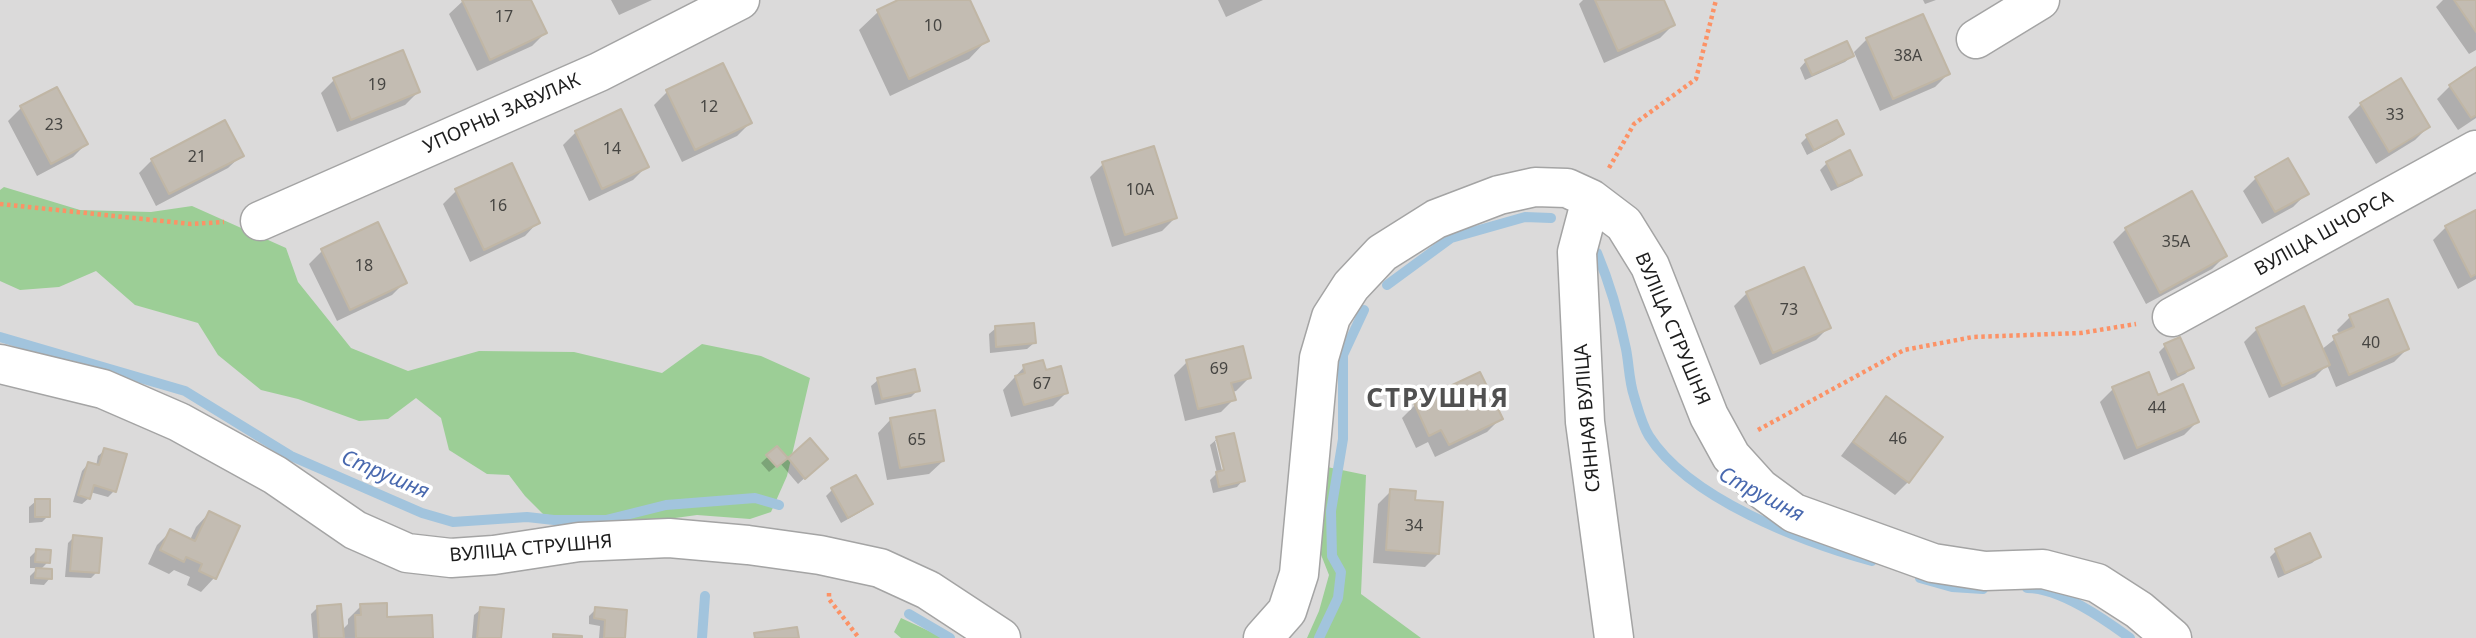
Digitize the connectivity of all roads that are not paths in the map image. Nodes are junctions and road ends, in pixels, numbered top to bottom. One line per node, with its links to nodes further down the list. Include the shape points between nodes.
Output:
1 (740, 0): 6 (street, УПОРНЫ ЗАВУЛАК, via 599,72)
2 (2040, 0): 3 (street)
3 (1976, 39)
4 (2476, 150): 7 (street, ВУЛІЦА ШЧОРСА)
5 (1591, 199): 10 (street, ВУЛІЦА СТРУШНЯ, via 1567,188 1535,187 1499,195 1436,219 1382,253 1351,286 1331,317 1319,358 1299,574 1287,611); 11 (street, СЯННАЯ ВУЛІЦА, via 1577,252 1584,409); 12 (street, ВУЛІЦА СТРУШНЯ, via 1624,224 1650,266 1709,416 1731,456 1760,488 1794,513 1933,563 1986,571 2043,569 2097,583)
6 (260, 221)
7 (2172, 317)
8 (0, 364): 9 (street, ВУЛІЦА СТРУШНЯ, via 103,389 179,422 275,475 355,530 407,552 451,558 579,542 669,538 831,557 880,568 928,590)
9 (1001, 638)
10 (1263, 638)
11 (1614, 638)
12 (2172, 638)

